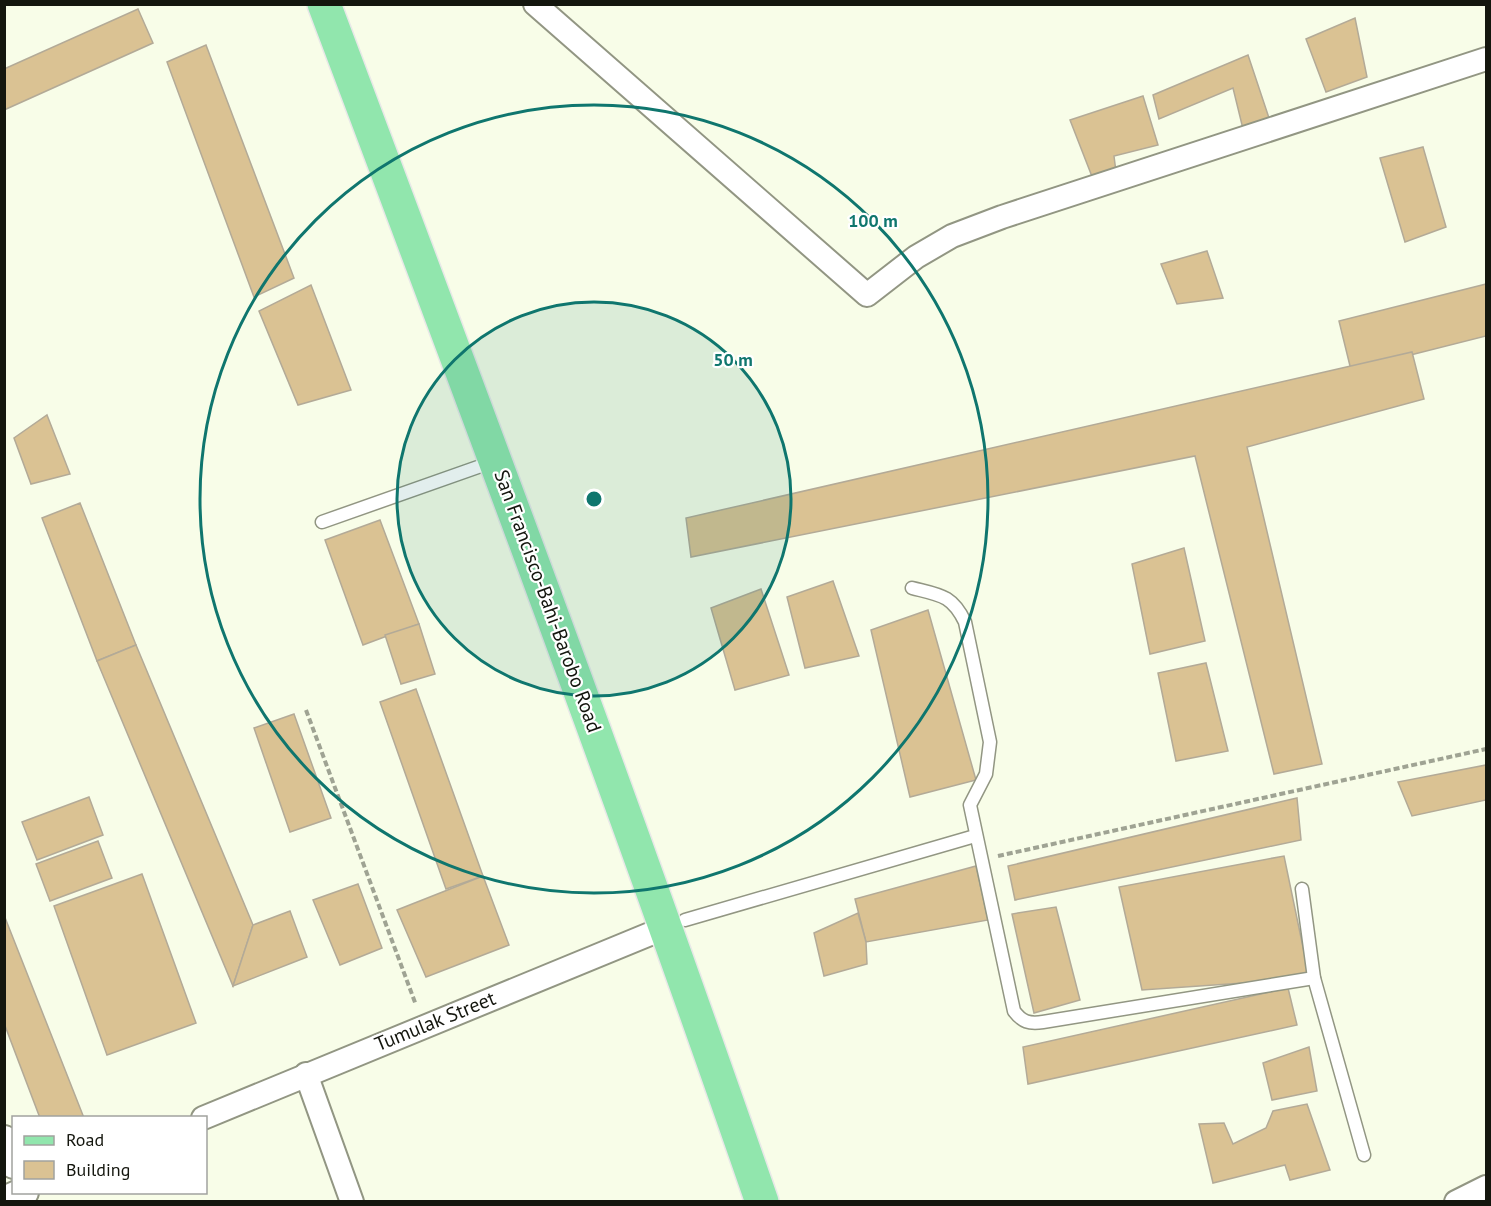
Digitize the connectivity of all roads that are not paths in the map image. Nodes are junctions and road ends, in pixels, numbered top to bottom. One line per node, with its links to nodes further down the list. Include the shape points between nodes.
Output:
1 (324, 4): 5 (main road, San Francisco-Bahi-Barobo Road)
2 (346, 4): 10 (main road, San Francisco-Bahi-Barobo Road)
3 (535, 4): 4 (street, via 867,296 916,257 982,224)
4 (1486, 59)
5 (496, 460): 6 (lane); 10 (main road, San Francisco-Bahi-Barobo Road)
6 (322, 522)
7 (912, 588): 8 (lane, via 945,596 957,606 965,622 990,742 986,774 970,805)
8 (975, 836): 10 (lane); 11 (lane, via 1014,1011 1021,1020 1031,1024)
9 (1302, 889): 11 (lane)
10 (676, 923): 12 (street, Tumulak Street); 21 (main road, San Francisco-Bahi-Barobo Road); 22 (main road, San Francisco-Bahi-Barobo Road)
11 (1314, 978): 15 (lane)
12 (306, 1074): 13 (street, Tumulak Street); 20 (street)
13 (207, 1116)
14 (4, 1140): 16 (street)
15 (1364, 1155)
16 (12, 1159)
17 (1486, 1187): 23 (street)
18 (22, 1194): 19 (street)
19 (4, 1201)
20 (352, 1202)
21 (762, 1202)
22 (783, 1202)
23 (1456, 1202)

